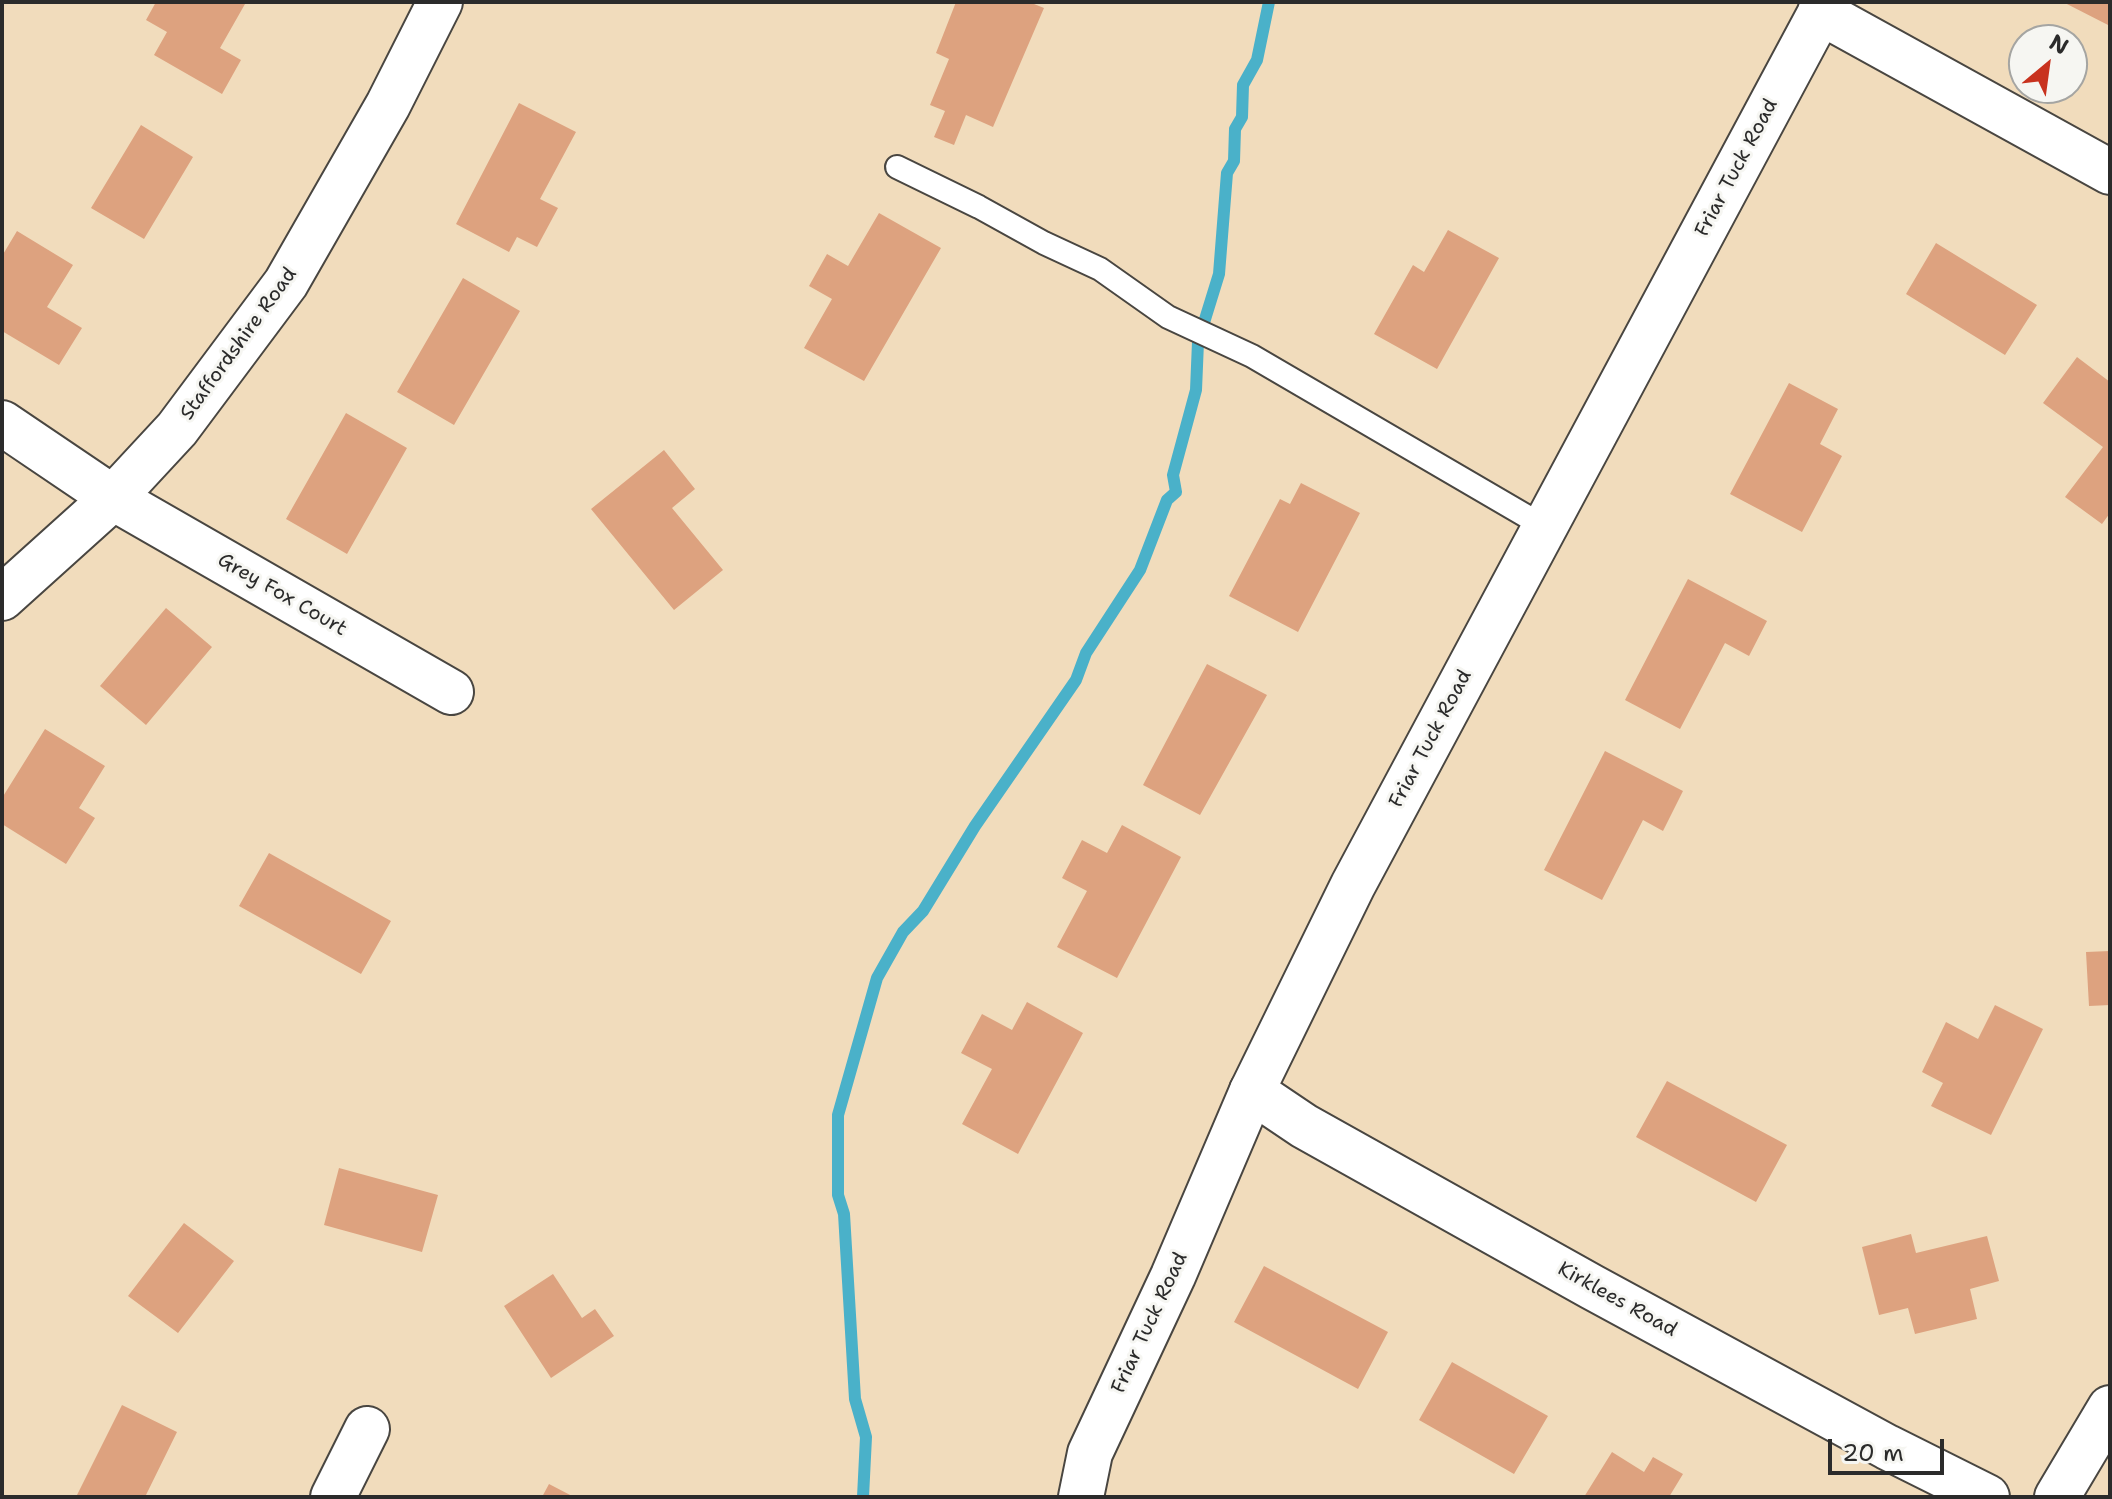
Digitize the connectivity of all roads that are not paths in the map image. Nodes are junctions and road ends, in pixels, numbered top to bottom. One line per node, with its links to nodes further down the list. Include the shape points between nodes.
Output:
1 (440, 2): 6 (street, Staffordshire Road, via 286,283 177,429)
2 (1823, 7): 4 (street); 7 (street, Friar Tuck Road)
3 (897, 167): 7 (lane, via 1100,269 1168,317 1252,356)
4 (2110, 172)
5 (2, 423): 6 (street, Grey Fox Court)
6 (113, 498): 8 (street, Staffordshire Road); 9 (street, Grey Fox Court)
7 (1545, 527): 10 (street, Friar Tuck Road, via 1353,885)
8 (2, 598)
9 (451, 692)
10 (1252, 1091): 14 (street, Friar Tuck Road, via 1090,1453); 15 (street, Kirklees Road, via 1304,1126 1592,1287)
11 (2110, 1408): 16 (street)
12 (367, 1429): 13 (street)
13 (333, 1497)
14 (1081, 1497)
15 (1987, 1497)
16 (2057, 1497)

